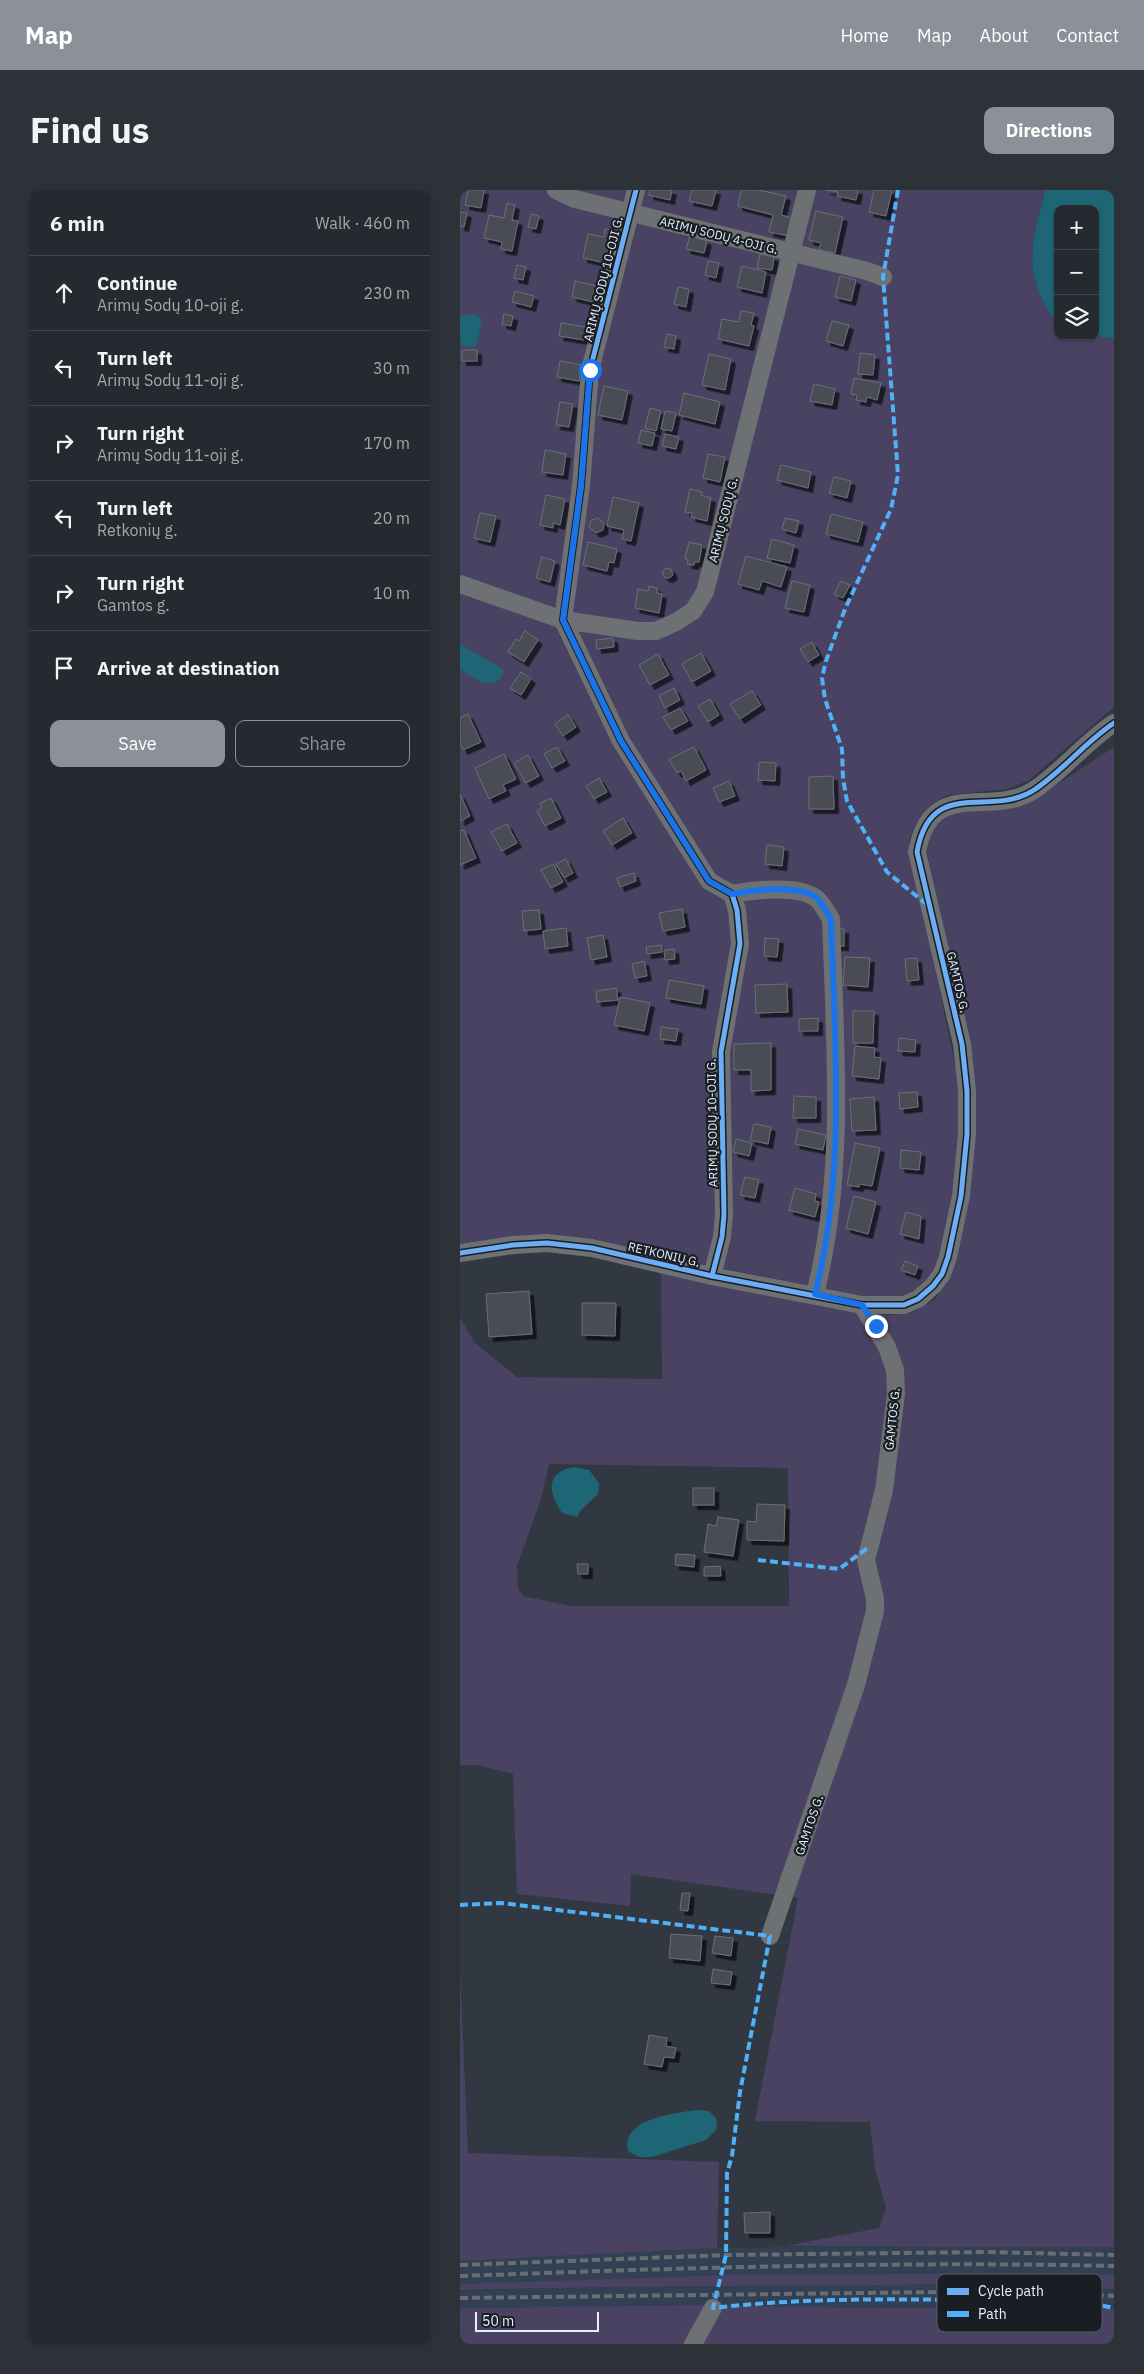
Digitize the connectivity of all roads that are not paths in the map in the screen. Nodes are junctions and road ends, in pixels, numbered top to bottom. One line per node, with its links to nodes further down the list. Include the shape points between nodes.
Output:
1 (556, 190): 4 (street, ARIMŲ SODŲ 4-OJI G., via 575,199)
2 (636, 190): 4 (street, ARIMŲ SODŲ 10-OJI G.)
3 (807, 190): 5 (street, ARIMŲ SODŲ G.)
4 (631, 213): 5 (street, ARIMŲ SODŲ 4-OJI G.); 8 (street, ARIMŲ SODŲ 10-OJI G., via 590,370 581,486)
5 (791, 252): 6 (street, ARIMŲ SODŲ 4-OJI G.); 8 (street, ARIMŲ SODŲ G., via 705,592 692,611 656,631)
6 (883, 277)
7 (460, 584): 8 (street, ARIMŲ SODŲ G.)
8 (563, 620): 10 (street, via 621,741 709,881)
9 (1114, 723): 14 (street, GAMTOS G., via 1032,791 1006,800 962,802 941,809 928,821 920,836 917,852 962,1044 967,1117 961,1196 948,1257 934,1286 904,1305)
10 (732, 894): 12 (street, ARIMŲ SODŲ 10-OJI G., via 738,910 740,944 721,1052 724,1215); 13 (street, via 751,890 803,891 817,899 831,919 837,1130 826,1253)
11 (460, 1253): 12 (street, RETKONIŲ G., via 547,1243 592,1248)
12 (712, 1276): 13 (street, RETKONIŲ G.)
13 (815, 1294): 14 (street, RETKONIŲ G.)
14 (862, 1305): 15 (street, GAMTOS G., via 887,1347 895,1370 896,1386 884,1490 866,1560 875,1611 856,1685)
15 (770, 1936)
16 (712, 2308): 17 (street)
17 (693, 2344)

